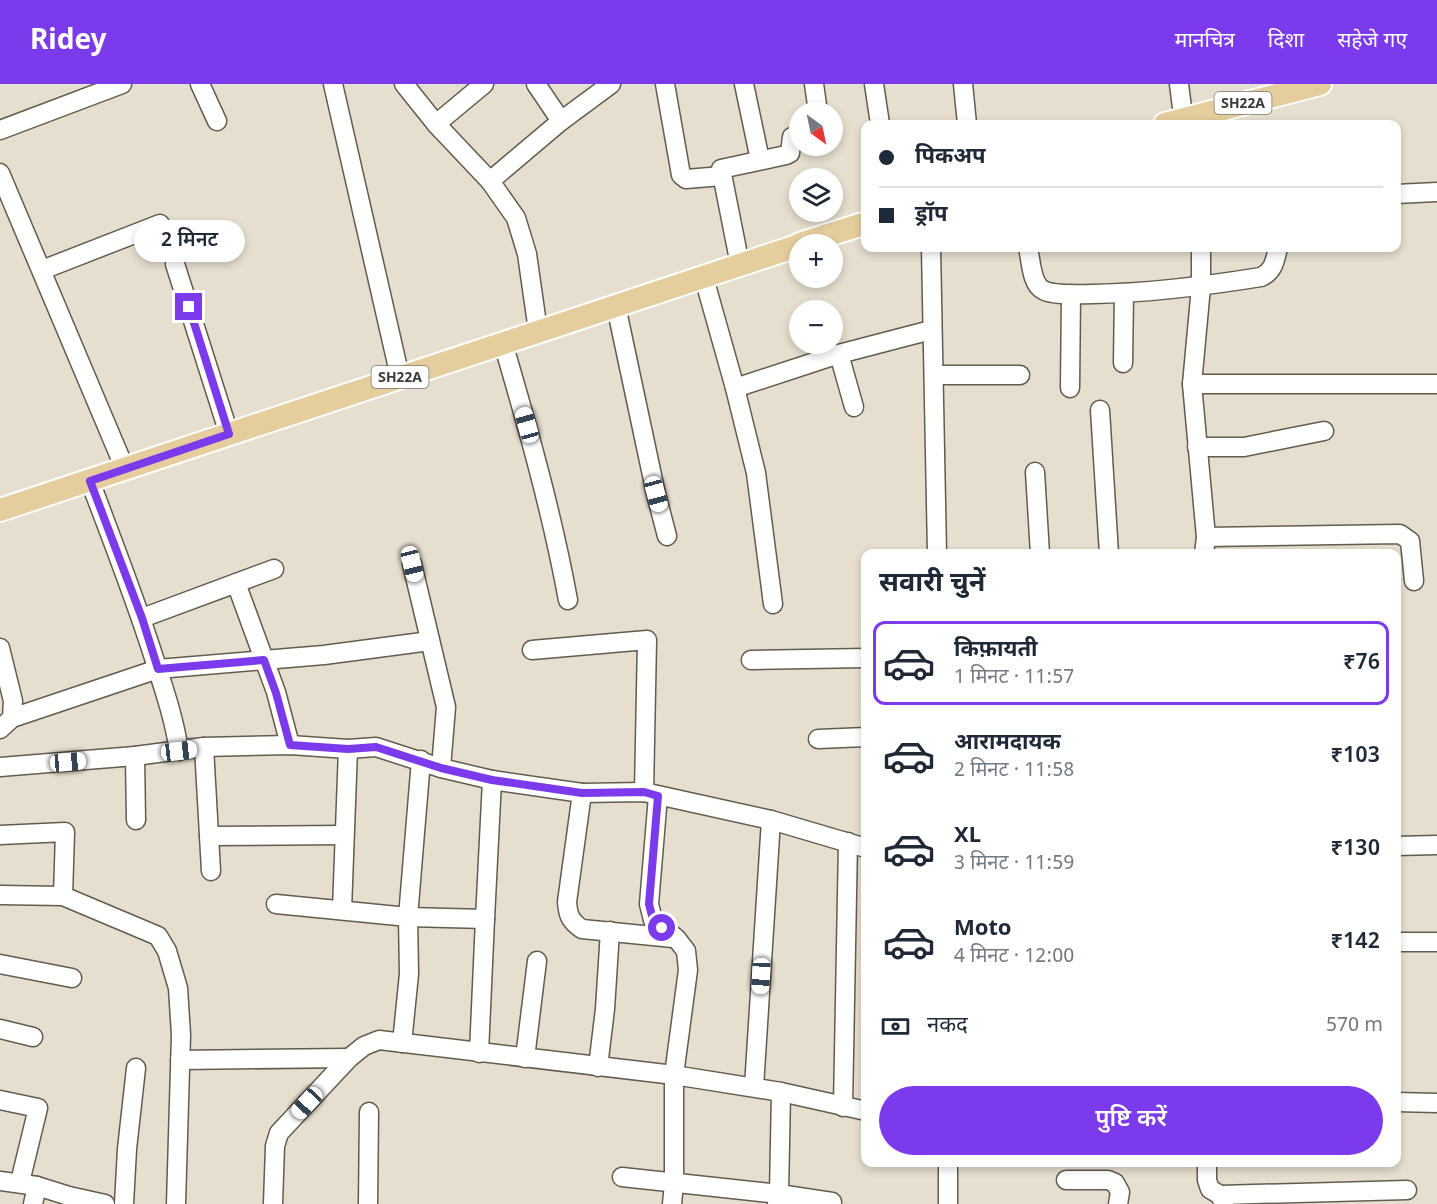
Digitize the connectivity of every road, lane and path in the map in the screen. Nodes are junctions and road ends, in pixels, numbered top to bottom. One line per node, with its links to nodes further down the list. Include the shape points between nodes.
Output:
1 (122, 84): 24 (street)
2 (200, 84): 21 (street)
3 (333, 84): 56 (street)
4 (404, 84): 23 (street)
5 (484, 84): 23 (street)
6 (536, 84): 22 (street)
7 (611, 84): 22 (street)
8 (665, 84): 28 (street, via 681,175 686,179)
9 (744, 84): 26 (street)
10 (814, 84): 16 (street)
11 (874, 84): 17 (street)
12 (963, 84): 18 (street)
13 (1179, 84): 19 (street)
14 (1320, 84): 15 (main road, SH22A)
15 (1266, 91): 20 (main road, SH22A)
16 (817, 102)
17 (879, 120)
18 (967, 120)
19 (1177, 120)
20 (1185, 120)
21 (217, 121)
22 (561, 121): 29 (street)
23 (436, 124): 29 (street)
24 (0, 130)
25 (789, 153): 26 (street)
26 (760, 160): 28 (street, via 721,169)
27 (0, 173): 42 (street)
28 (722, 176): 41 (street)
29 (490, 181): 49 (street, via 516,218)
30 (1437, 192): 31 (street)
31 (1401, 194)
32 (160, 224): 42 (street)
33 (861, 225): 34 (main road, SH22A)
34 (833, 234)
35 (789, 249): 41 (main road, SH22A)
36 (932, 252): 48 (street)
37 (1029, 252): 46 (street, via 1039,287)
38 (1201, 252): 44 (street)
39 (1277, 252): 44 (street, via 1274,265 1262,277)
40 (175, 264): 64 (street)
41 (740, 265): 43 (main road, SH22A)
42 (42, 270): 66 (street)
43 (704, 278): 47 (main road, SH22A); 59 (street)
44 (1201, 287): 45 (street); 57 (street)
45 (1124, 293): 46 (street); 53 (street)
46 (1071, 294): 60 (street)
47 (616, 306): 49 (main road, SH22A); 70 (street)
48 (932, 330): 51 (street); 54 (street)
49 (538, 332): 50 (main road, SH22A)
50 (503, 343): 56 (main road, SH22A); 79 (street, via 539,466)
51 (843, 353)
52 (839, 354): 59 (street); 61 (street)
53 (1123, 363)
54 (935, 375): 55 (street); 72 (street)
55 (1020, 375)
56 (400, 377): 64 (main road, SH22A)
57 (1192, 384): 58 (street); 65 (street)
58 (1437, 384)
59 (735, 388): 80 (street, via 756,472)
60 (1070, 388)
61 (854, 407)
62 (1100, 410): 74 (street)
63 (1324, 431): 65 (street, via 1244,447)
64 (229, 434): 66 (main road, SH22A)
65 (1197, 447): 71 (street)
66 (125, 469): 68 (main road, SH22A)
67 (1035, 472): 73 (street)
68 (90, 481): 69 (main road, SH22A); 81 (street)
69 (0, 510)
70 (667, 536)
71 (1205, 545): 77 (street, via 1400,534 1410,541)
72 (937, 549)
73 (1040, 549)
74 (1109, 549)
75 (412, 564): 82 (street)
76 (274, 569): 78 (street)
77 (1414, 581)
78 (236, 583): 81 (street); 86 (street)
79 (568, 600)
80 (773, 604)
81 (142, 618): 88 (street)
82 (430, 640): 86 (street, via 324,656); 99 (street, via 446,707)
83 (0, 648): 89 (street, via 13,701)
84 (532, 650): 102 (street, via 647,640)
85 (861, 658): 87 (street)
86 (264, 660): 88 (street); 92 (street)
87 (751, 660)
88 (158, 669): 89 (street); 95 (street)
89 (6, 723)
90 (861, 737): 91 (street)
91 (818, 739)
92 (290, 745): 93 (street); 94 (street)
93 (204, 747): 95 (street); 107 (street)
94 (348, 749): 97 (street, via 376,747); 106 (street)
95 (179, 751): 96 (street)
96 (135, 756): 98 (street); 103 (street)
97 (421, 760): 99 (street); 117 (street)
98 (0, 767)
99 (441, 768): 100 (street)
100 (492, 780): 101 (street); 118 (street)
101 (582, 793): 102 (street); 119 (street, via 568,916 582,928)
102 (651, 794): 104 (street); 120 (street, via 649,904 653,920)
103 (136, 820)
104 (771, 820): 108 (street); 136 (street)
105 (0, 835): 114 (street, via 65,832)
106 (344, 835): 107 (street); 116 (street)
107 (209, 836): 112 (street)
108 (848, 842): 110 (street); 141 (street)
109 (1437, 845): 111 (street)
110 (861, 846)
111 (1401, 846)
112 (211, 871)
113 (0, 895): 114 (street)
114 (63, 896): 132 (street, via 158,936 167,951 178,988)
115 (276, 904): 116 (street)
116 (342, 910): 117 (street)
117 (408, 917): 118 (street); 128 (street, via 409,975)
118 (485, 919): 129 (street)
119 (610, 932): 120 (street); 133 (street)
120 (676, 938): 135 (street, via 686,951 688,970)
121 (1401, 942): 122 (street)
122 (1437, 942)
123 (537, 961): 131 (street)
124 (0, 964): 125 (street)
125 (72, 978)
126 (0, 1029): 127 (street)
127 (33, 1037)
128 (402, 1043): 129 (street); 130 (street, via 379,1040)
129 (479, 1053): 131 (street)
130 (349, 1058): 132 (street); 160 (street, via 279,1133)
131 (525, 1058): 133 (street)
132 (180, 1060): 159 (street)
133 (598, 1067): 135 (street)
134 (136, 1068): 158 (street)
135 (674, 1075): 136 (street); 150 (street)
136 (754, 1087): 137 (street)
137 (781, 1092): 141 (street); 152 (street)
138 (0, 1100): 149 (street, via 38,1107)
139 (1401, 1102): 140 (street)
140 (1437, 1103)
141 (843, 1107): 142 (street)
142 (861, 1110)
143 (369, 1112): 161 (street)
144 (948, 1167): 163 (street)
145 (1207, 1167): 153 (street, via 1210,1189)
146 (622, 1177): 150 (street)
147 (1066, 1180): 164 (street, via 1115,1183 1120,1192)
148 (0, 1181): 149 (street)
149 (28, 1184): 154 (street); 156 (street)
150 (674, 1184): 152 (street); 162 (street)
151 (1407, 1190): 153 (street)
152 (778, 1199): 155 (street)
153 (1222, 1199)
154 (69, 1200): 157 (street)
155 (832, 1202)
156 (33, 1204)
157 (105, 1204)
158 (124, 1204)
159 (176, 1204)
160 (273, 1204)
161 (368, 1204)
162 (672, 1204)
163 (948, 1204)
164 (1118, 1204)

